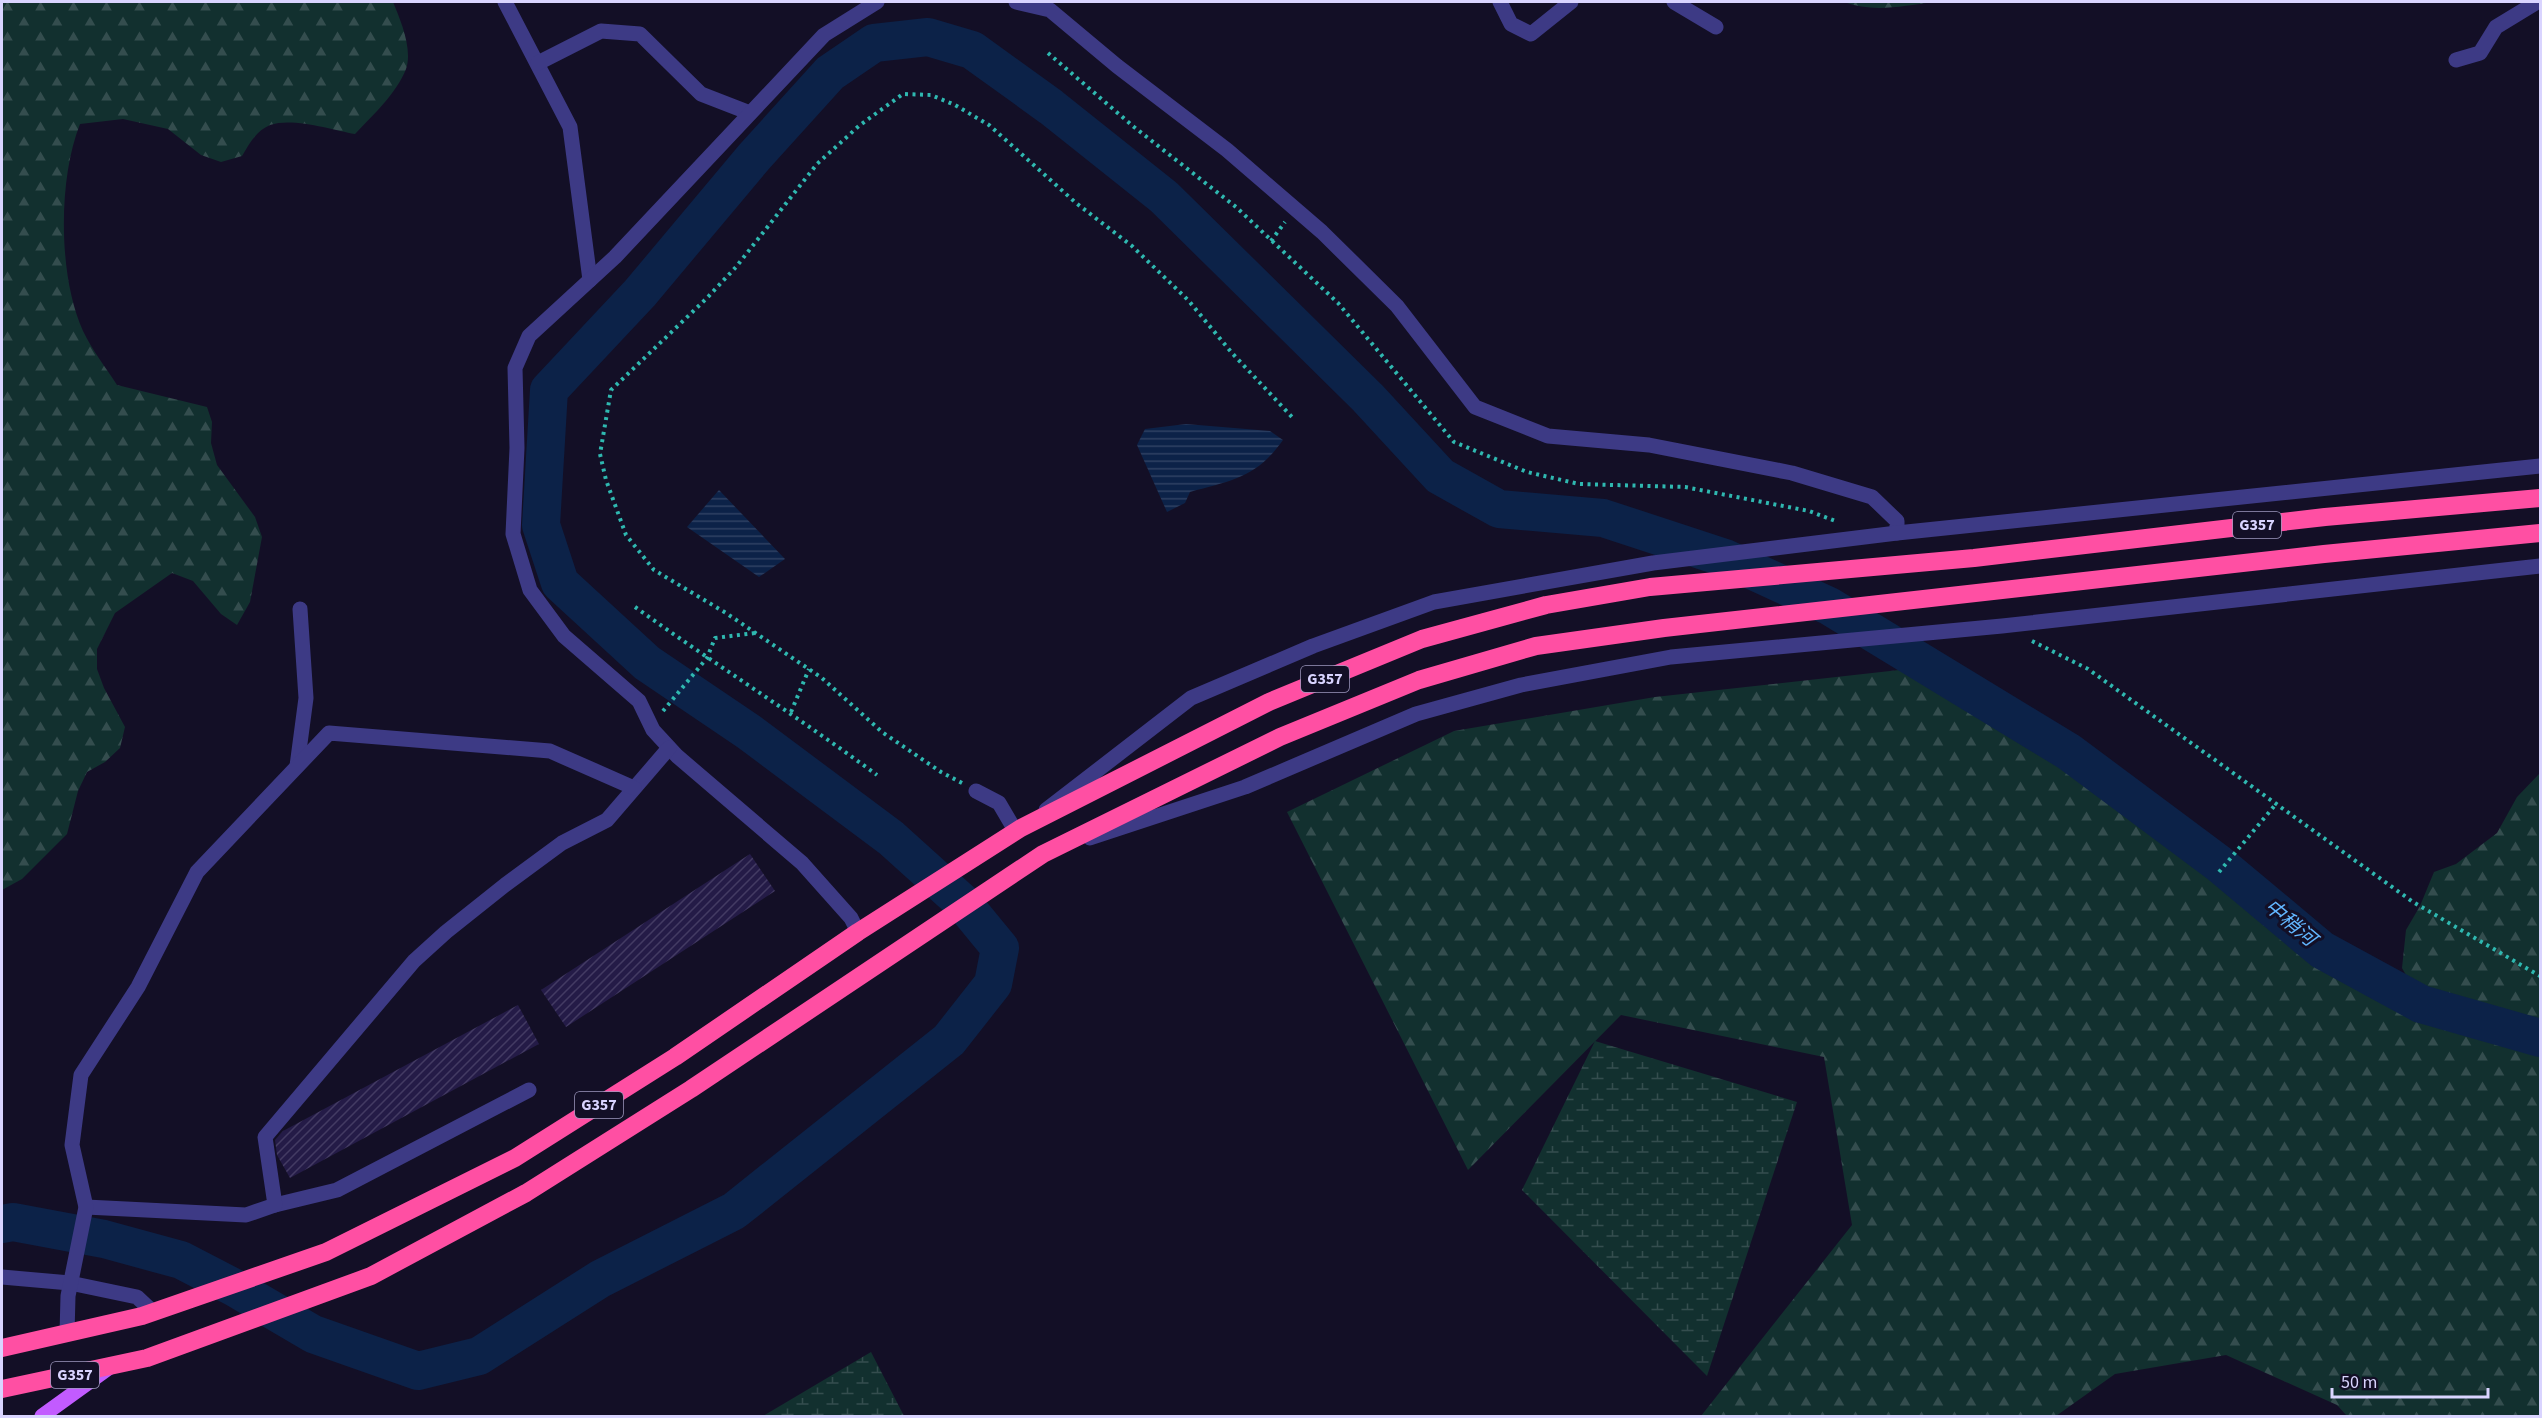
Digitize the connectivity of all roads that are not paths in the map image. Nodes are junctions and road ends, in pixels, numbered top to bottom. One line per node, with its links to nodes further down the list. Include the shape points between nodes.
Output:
1 (505, 2): 10 (street)
2 (878, 2): 11 (street, via 824,35)
3 (1016, 2): 15 (street, via 1050,10 1227,150 1322,232 1397,306 1475,407 1548,436 1648,445 1792,473 1872,497 1897,521)
4 (1500, 2): 5 (street, via 1511,24 1531,34)
5 (1571, 2)
6 (1674, 2): 8 (street)
7 (2537, 2): 9 (street, via 2496,27 2480,53)
8 (1716, 27)
9 (2456, 60)
10 (538, 63): 11 (street, via 601,31 640,34 701,94); 12 (street, via 570,127)
11 (750, 113): 12 (street)
12 (590, 280): 19 (street, via 529,336 515,368 513,534 530,590 564,636 639,701 653,730)
13 (2541, 466): 15 (street)
14 (2541, 498): 23 (highway, G357, via 2325,517 1974,558 1650,587 1546,605 1422,639 1269,702)
15 (1897, 533): 23 (street, via 1653,563 1434,602 1313,646 1191,698)
16 (2541, 533): 24 (highway, G357, via 1664,628 1536,646 1419,680 1280,737)
17 (2541, 566): 24 (street, via 2002,626 1671,657 1521,685 1416,714 1245,787)
18 (300, 609): 20 (street, via 306,698)
19 (669, 748): 21 (street); 25 (street, via 802,863 851,918)
20 (297, 766): 21 (street, via 329,733 550,751); 28 (street, via 197,872 138,987 81,1075 72,1144)
21 (634, 788): 27 (street, via 607,820 561,843 414,961 265,1137)
22 (976, 791): 23 (street, via 999,803)
23 (1019, 830): 25 (highway, G357)
24 (1043, 854): 34 (highway, G357, via 691,1089 526,1193 371,1276 147,1358)
25 (858, 932): 31 (highway, G357, via 675,1057 515,1158 326,1252)
26 (529, 1090): 27 (street, via 337,1190)
27 (275, 1205): 28 (street, via 246,1215)
28 (86, 1207): 30 (street)
29 (2, 1277): 30 (street)
30 (70, 1283): 31 (street, via 136,1297); 32 (street)
31 (148, 1314): 32 (highway, G357)
32 (66, 1334): 33 (highway, G357)
33 (2, 1348)
34 (112, 1366): 35 (highway, G357); 36 (main road)
35 (2, 1389)
36 (42, 1416)

